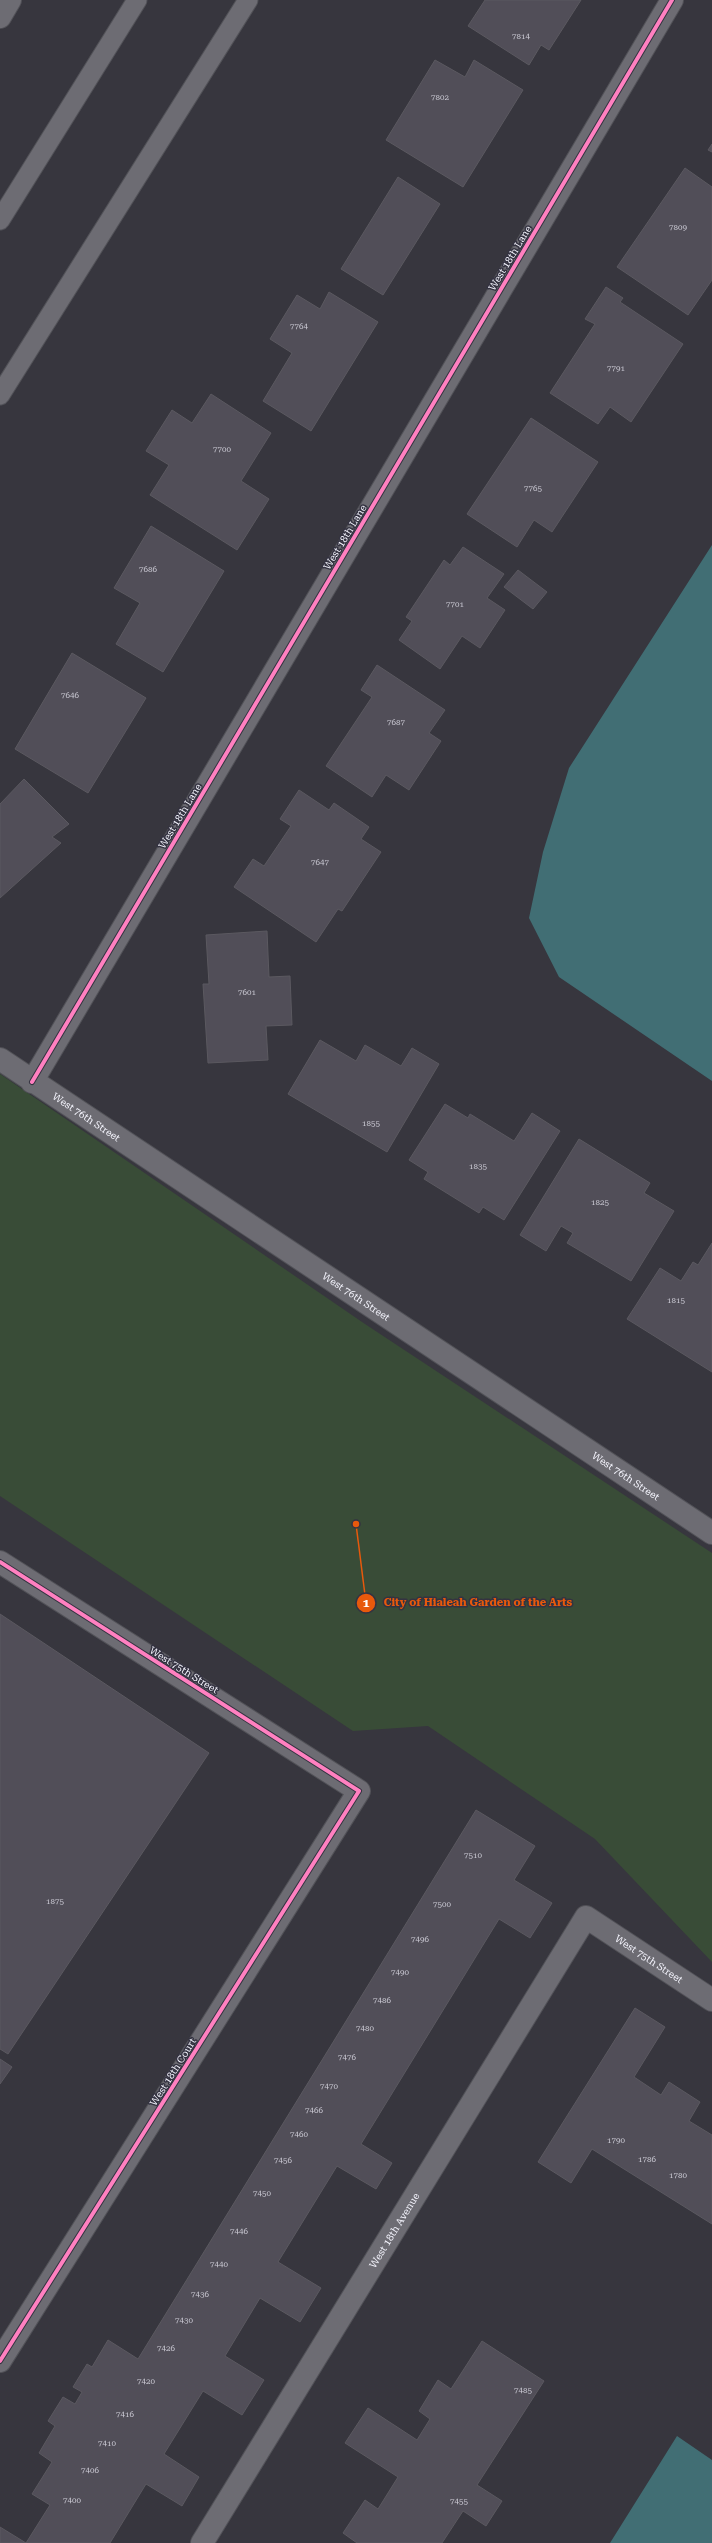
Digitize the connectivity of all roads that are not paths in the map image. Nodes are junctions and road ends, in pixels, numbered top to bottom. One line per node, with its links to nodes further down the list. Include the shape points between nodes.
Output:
1 (10, 0): 5 (street)
2 (137, 0): 6 (lane)
3 (248, 0): 7 (lane)
4 (672, 0): 9 (street, West 18th Lane)
5 (0, 17)
6 (0, 220)
7 (0, 395)
8 (0, 1060): 9 (street, West 76th Street)
9 (32, 1082): 10 (street, West 76th Street)
10 (712, 1533)
11 (0, 1562): 12 (street, West 75th Street)
12 (359, 1791): 15 (street, West 18th Court)
13 (586, 1917): 14 (street, West 75th Street); 16 (street, West 18th Avenue)
14 (712, 2000)
15 (0, 2361)
16 (202, 2543)

